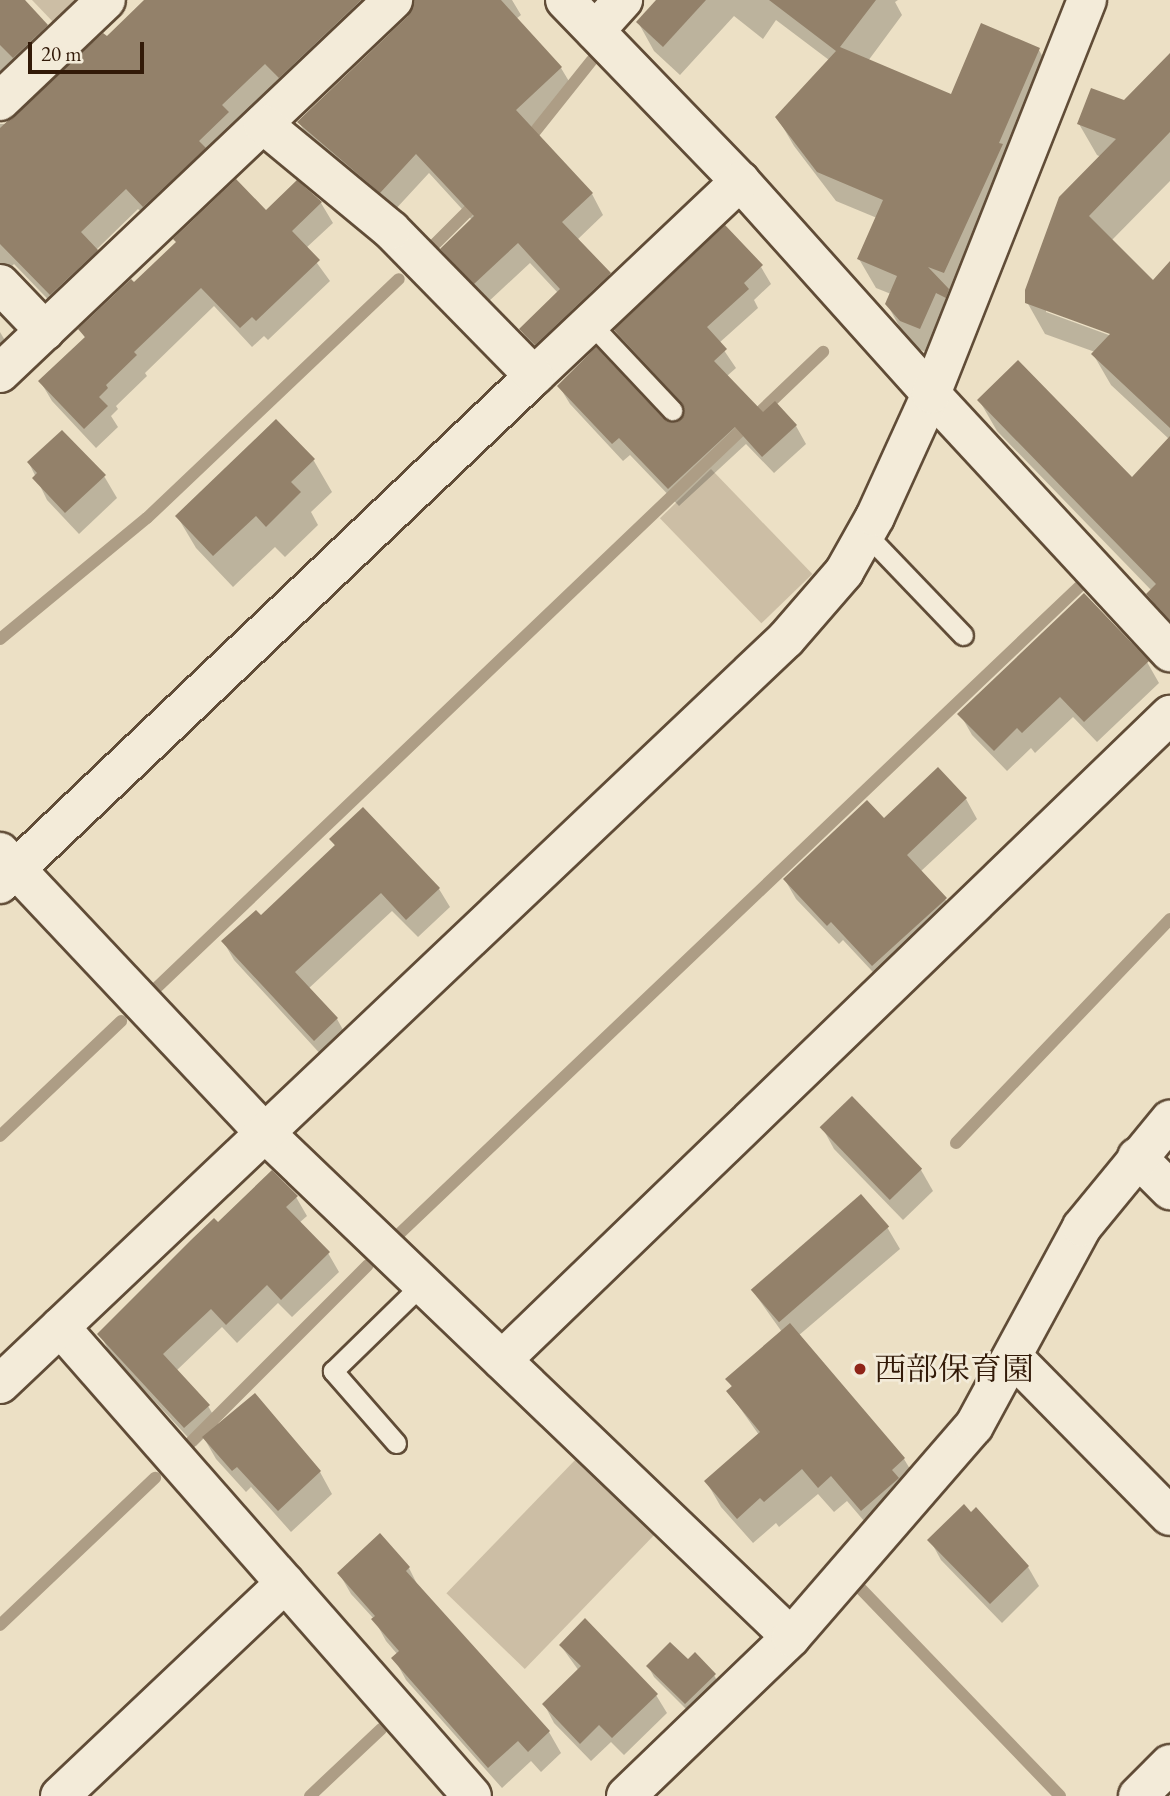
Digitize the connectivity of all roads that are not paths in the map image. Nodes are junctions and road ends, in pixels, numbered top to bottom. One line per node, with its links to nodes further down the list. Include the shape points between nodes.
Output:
1 (106, 0): 7 (street)
2 (393, 0): 8 (street)
3 (565, 0): 6 (street)
4 (623, 0): 6 (street)
5 (1087, 0): 15 (street)
6 (595, 31): 9 (street)
7 (0, 101)
8 (262, 124): 12 (street); 14 (street, via 391,230)
9 (740, 181): 11 (street); 15 (street)
10 (0, 284): 12 (street)
11 (590, 323): 14 (street); 16 (lane)
12 (45, 331): 13 (street)
13 (0, 373)
14 (534, 376): 21 (street)
15 (931, 394): 17 (street); 19 (street)
16 (672, 410)
17 (866, 534): 18 (lane); 23 (street, via 844,572 786,639)
18 (963, 635)
19 (1170, 652)
20 (1170, 715): 29 (street)
21 (5, 868): 23 (street)
22 (1170, 1120): 24 (street)
23 (265, 1133): 26 (street); 27 (street)
24 (1137, 1157): 25 (street); 28 (street, via 1082,1227)
25 (1170, 1191)
26 (422, 1283): 29 (street); 31 (lane, via 333,1371)
27 (60, 1327): 30 (street); 33 (street)
28 (1013, 1357): 32 (street); 34 (street, via 974,1426)
29 (502, 1360): 34 (street)
30 (0, 1384)
31 (396, 1443)
32 (1170, 1516)
33 (285, 1583): 36 (street); 37 (street)
34 (791, 1637): 38 (street)
35 (1170, 1764): 39 (street)
36 (60, 1796)
37 (472, 1796)
38 (626, 1796)
39 (1138, 1796)

